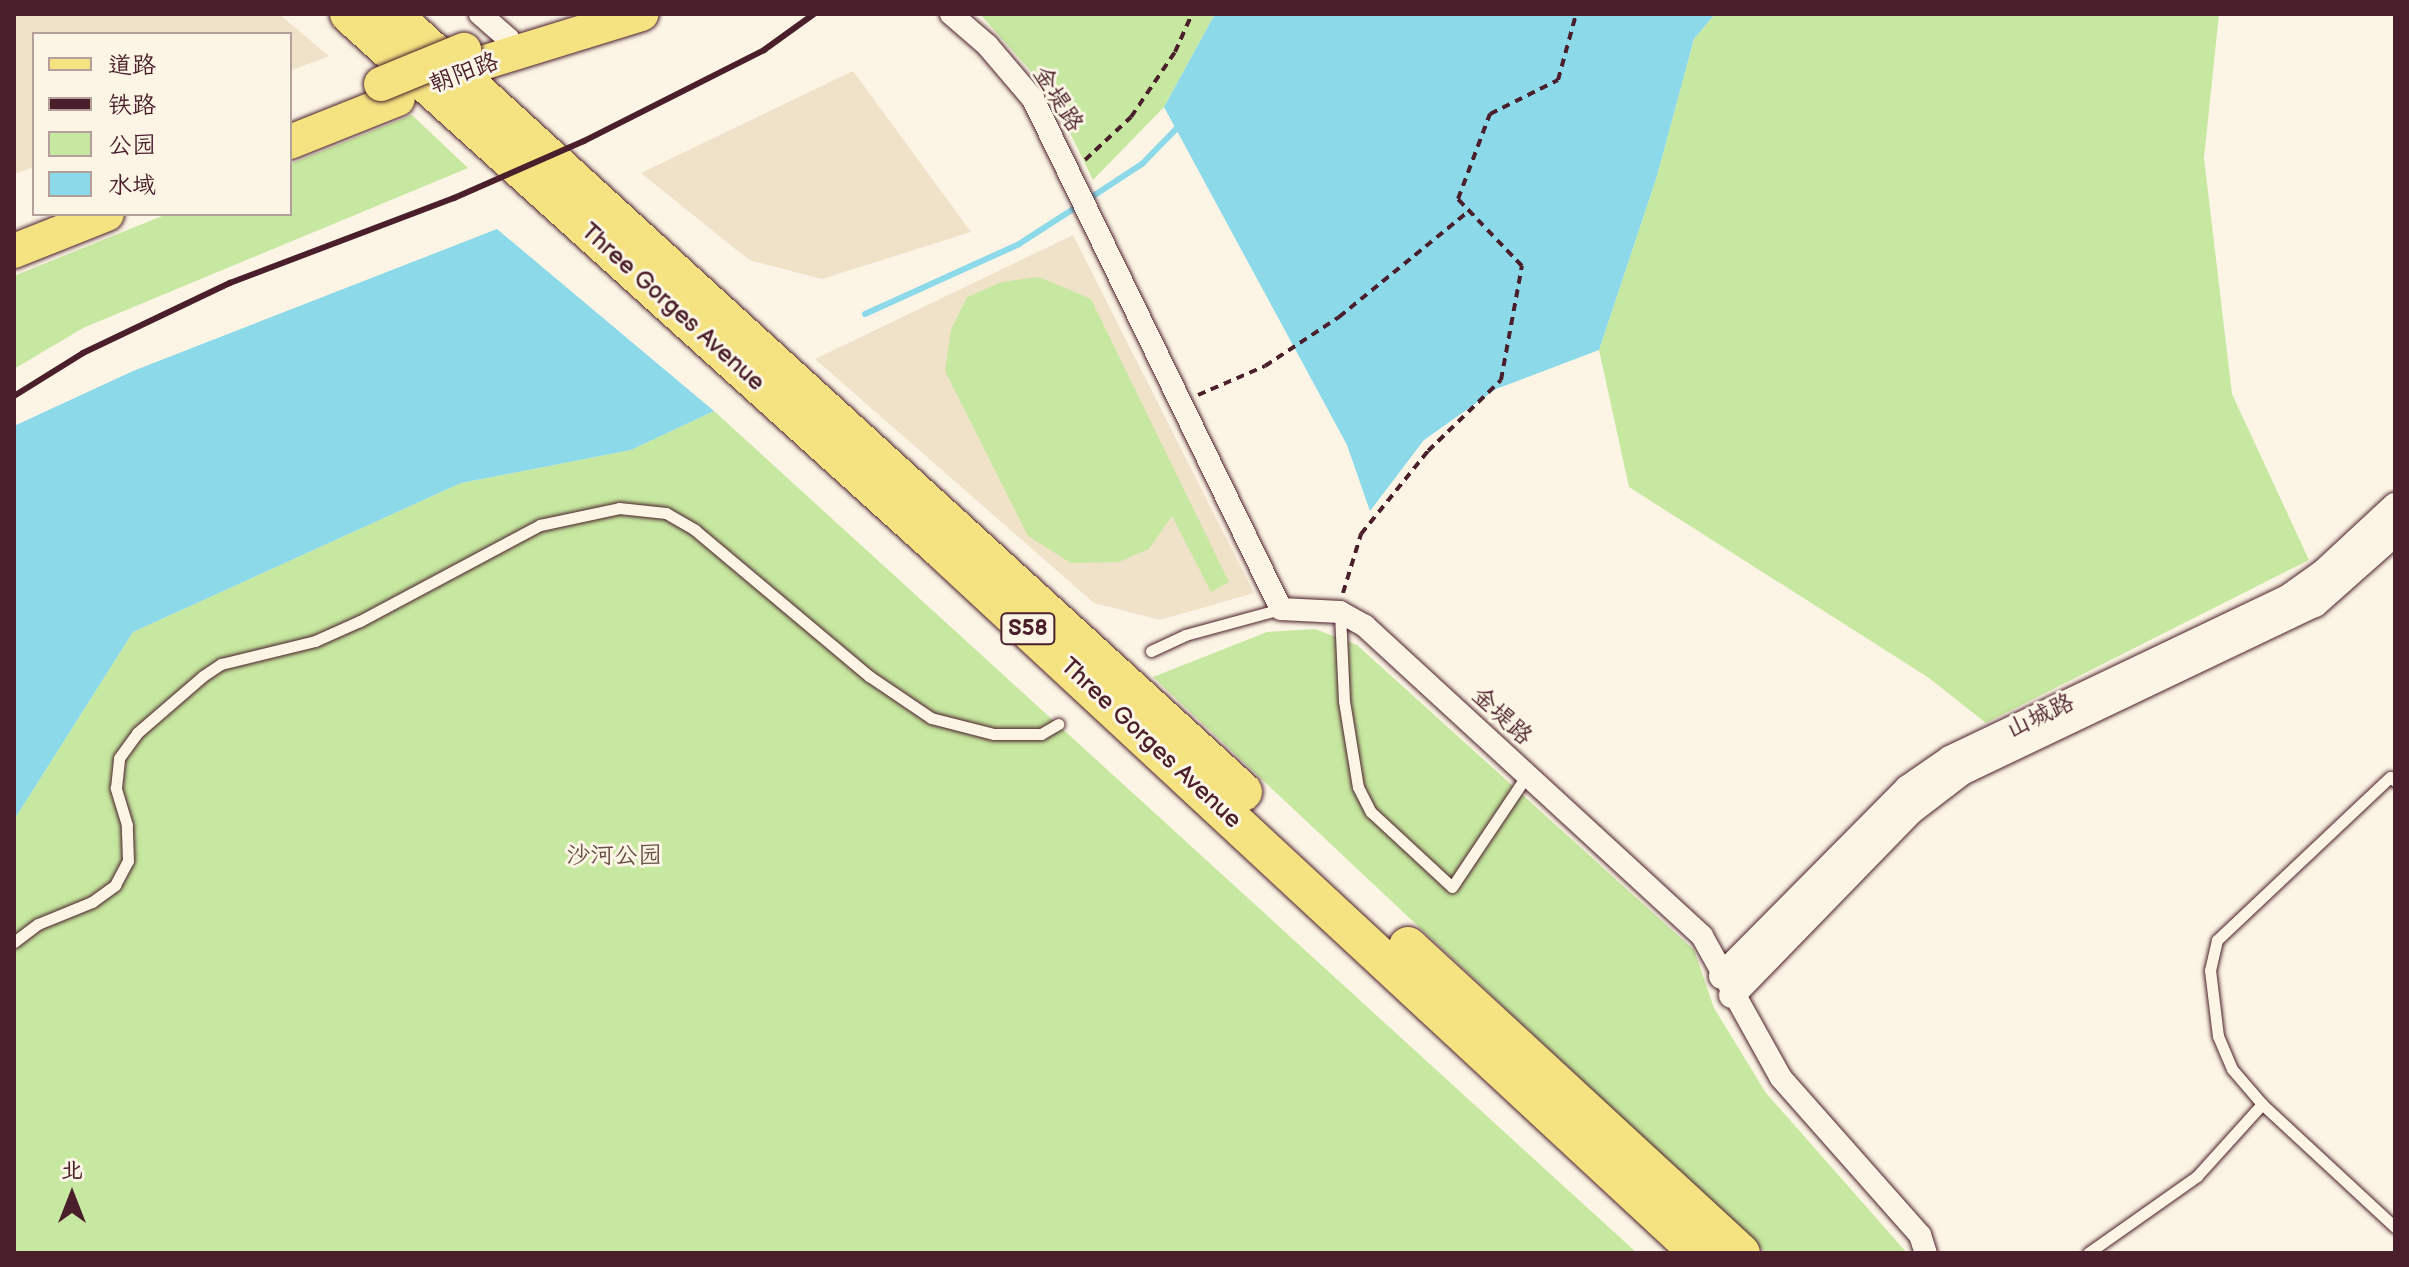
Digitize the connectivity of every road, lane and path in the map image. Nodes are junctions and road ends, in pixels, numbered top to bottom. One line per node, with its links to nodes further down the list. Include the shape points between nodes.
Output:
1 (349, 14): 33 (highway, Three Gorges Avenue / S58, via 943,551)
2 (392, 14): 34 (highway, Three Gorges Avenue / S58, via 993,559)
3 (480, 14): 9 (street)
4 (585, 14): 9 (main road, 朝阳路)
5 (642, 14): 10 (main road, 朝阳路)
6 (951, 14): 14 (street, 金堤路, via 987,45 1033,99)
7 (1192, 14): 14 (path, via 1175,52 1131,117)
8 (1576, 14): 15 (path, via 1558,80 1490,114 1458,199)
9 (509, 39): 10 (main road, 朝阳路)
10 (472, 57): 11 (main road, 朝阳路)
11 (389, 92): 12 (main road, 朝阳路); 13 (main road, 朝阳路)
12 (292, 119)
13 (292, 141)
14 (1074, 179): 20 (street, 金堤路)
15 (1469, 211): 20 (path, via 1339,317 1265,366); 24 (path, via 1522,266 1501,380 1428,451 1361,534 1349,561)
16 (45, 216): 18 (main road)
17 (102, 216): 19 (main road)
18 (14, 228)
19 (14, 251)
20 (1182, 402): 23 (street)
21 (2395, 506): 30 (street, 山城路, via 2289,597 1908,788)
22 (2395, 533): 30 (street, 山城路, via 2315,604 1962,772 1911,811)
23 (1281, 609): 24 (street); 25 (lane, via 1185,635)
24 (1340, 612): 27 (street, 金堤路, via 1365,626); 27 (lane, via 1344,701 1358,787 1371,812 1452,887)
25 (1151, 651)
26 (1058, 724): 29 (lane, via 1041,734 994,734 931,718 869,676 695,530 666,513 619,508 540,525 360,621 315,641 221,664 203,676 137,733 119,758 116,788 127,825 128,861 115,885)
27 (1527, 775): 30 (street, 金堤路, via 1702,936)
28 (2395, 781): 31 (lane, via 2390,777 2217,940 2210,970 2218,1036 2232,1069)
29 (14, 942)
30 (1727, 986): 35 (street, 金堤路, via 1781,1078 1920,1235)
31 (2262, 1104): 32 (lane); 36 (lane, via 2197,1176)
32 (2395, 1227)
33 (1699, 1253)
34 (1741, 1253)
35 (1926, 1253)
36 (2088, 1253)

